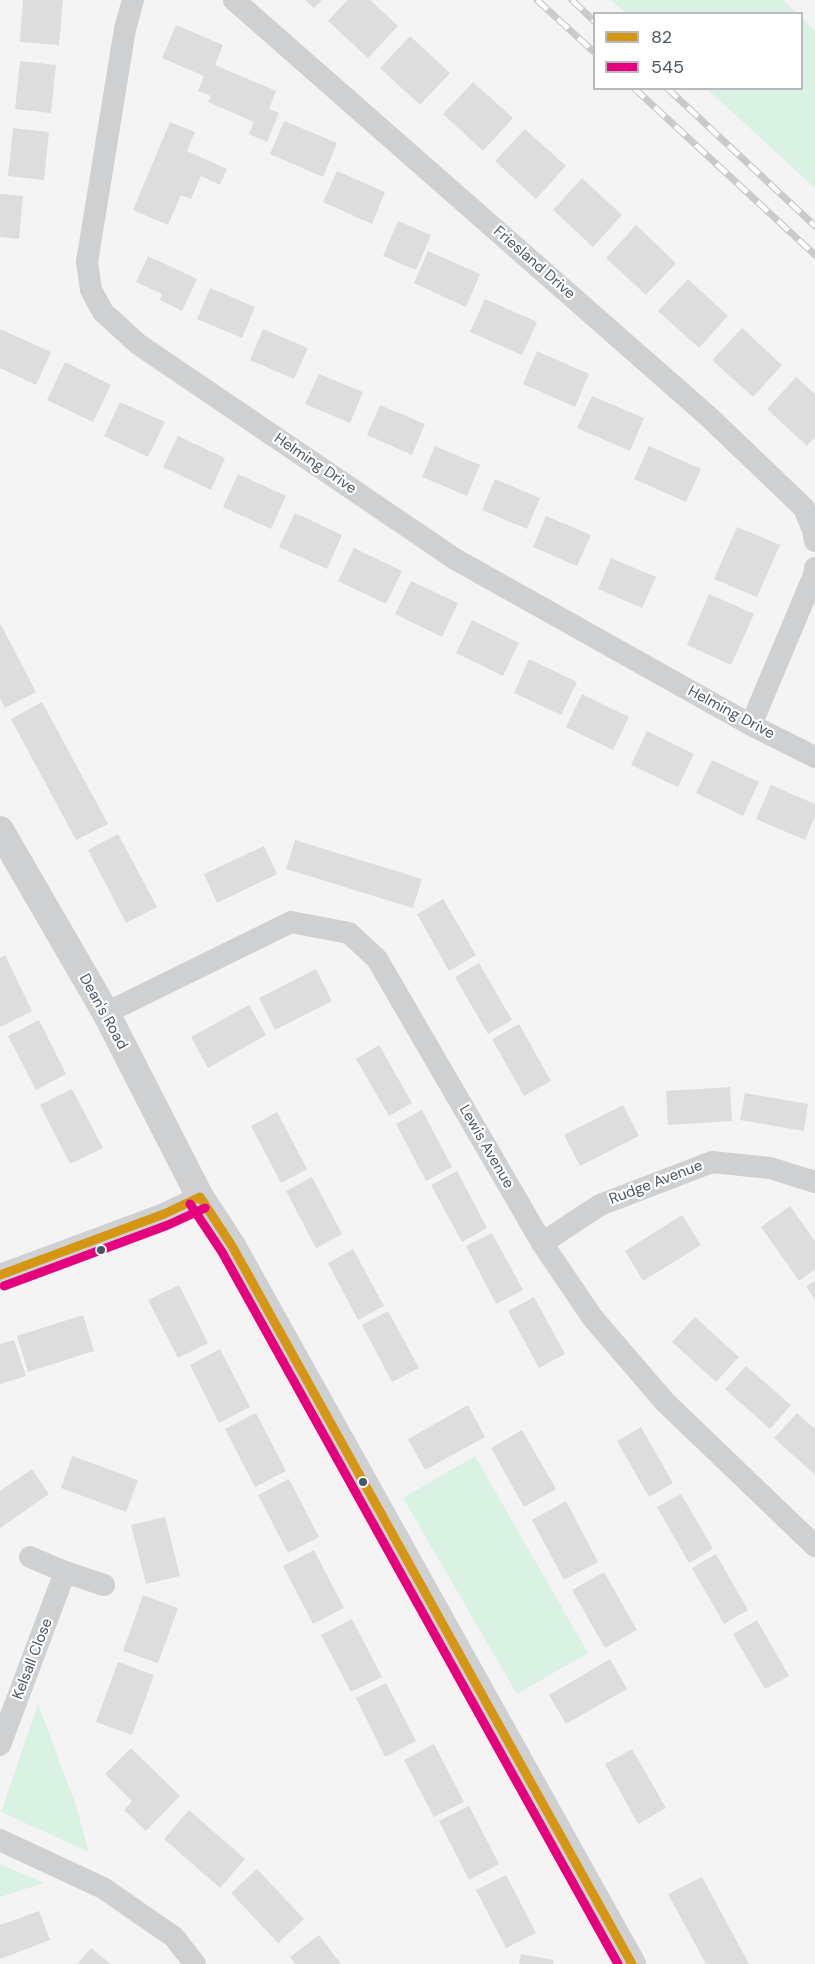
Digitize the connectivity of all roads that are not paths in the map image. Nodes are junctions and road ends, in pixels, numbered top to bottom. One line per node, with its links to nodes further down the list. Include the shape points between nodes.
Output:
1 (133, 0): 5 (street, Helming Drive, via 87,262 91,290 103,312 138,344 455,559)
2 (234, 0): 3 (street, Friesland Drive, via 709,417 804,507)
3 (815, 541)
4 (815, 568): 5 (street)
5 (751, 725): 6 (street, Helming Drive)
6 (815, 757)
7 (0, 830): 8 (street, Dean's Road)
8 (106, 1014): 10 (street, Dean's Road); 11 (street, Lewis Avenue, via 291,922 349,933 377,959)
9 (815, 1182): 11 (street, Rudge Avenue, via 770,1168 712,1162 600,1205)
10 (200, 1197): 12 (street); 20 (street, Dean's Road)
11 (542, 1243): 13 (street, Lewis Avenue, via 592,1317 665,1402)
12 (0, 1275)
13 (815, 1546)
14 (30, 1557): 15 (street)
15 (65, 1572): 16 (street); 17 (street, Kelsall Close)
16 (104, 1584)
17 (0, 1745)
18 (0, 1840): 19 (street, via 103,1887 174,1937)
19 (195, 1964)
20 (632, 1964)

